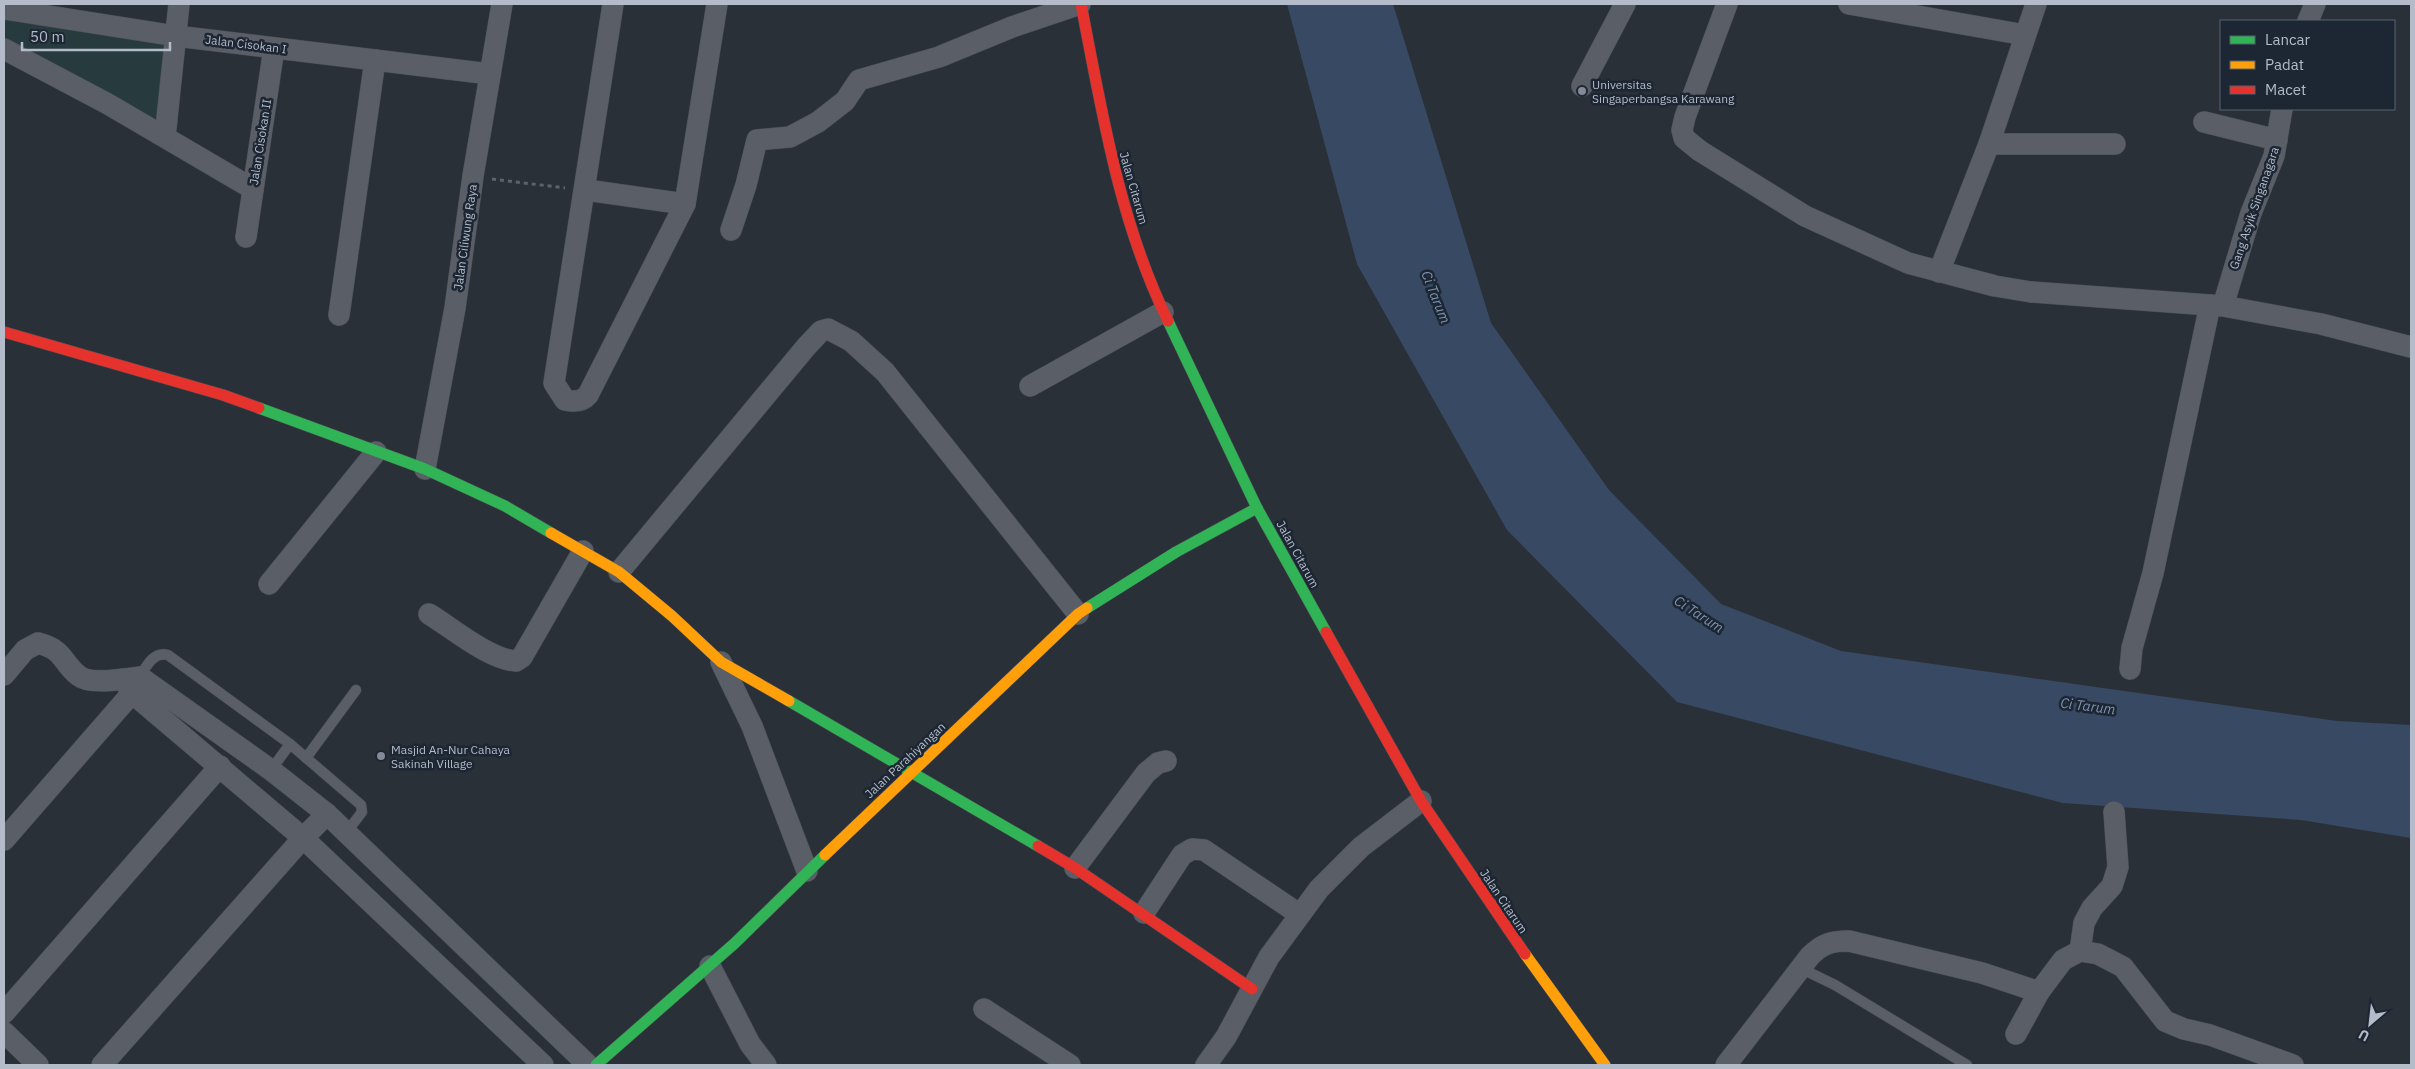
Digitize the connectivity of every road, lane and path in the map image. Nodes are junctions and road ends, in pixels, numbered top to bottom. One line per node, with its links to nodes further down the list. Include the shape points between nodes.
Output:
1 (180, 4): 14 (street)
2 (502, 4): 18 (street, Jalan Ciliwung Raya)
3 (613, 4): 28 (street)
4 (717, 4): 29 (street)
5 (1080, 4): 30 (street, via 939,57 859,80 845,101 818,122 790,137 757,140); 34 (street, Jalan Citarum, via 1112,162 1128,221)
6 (1625, 4): 19 (street)
7 (1727, 4): 32 (street, via 1685,117 1684,138 1805,216 1908,263)
8 (1849, 4): 13 (street)
9 (2036, 4): 13 (street)
10 (2315, 4): 12 (street)
11 (4, 9): 14 (street, Jalan Cisokan I)
12 (2308, 20)
13 (2025, 35): 24 (street)
14 (176, 36): 15 (street, Jalan Cisokan I); 22 (street)
15 (274, 48): 17 (street, Jalan Cisokan I); 27 (street, Jalan Cisokan II)
16 (4, 49): 22 (street)
17 (375, 60): 18 (street, Jalan Cisokan I); 35 (street)
18 (490, 74): 26 (street, Jalan Ciliwung Raya)
19 (1582, 86)
20 (2282, 110): 23 (street, Gang Asyik Singanagara)
21 (2204, 122): 23 (street)
22 (165, 137): 27 (street)
23 (2277, 140): 33 (street, Gang Asyik Singanagara, via 2274,156)
24 (1989, 144): 25 (street); 32 (street)
25 (2115, 144)
26 (473, 176): 28 (path); 40 (street, Jalan Ciliwung Raya, via 455,308)
27 (253, 189): 31 (street, Jalan Cisokan II)
28 (586, 190): 29 (street); 29 (street, via 554,383 565,400 572,402 582,400 588,394)
29 (685, 204)
30 (731, 230)
31 (246, 237)
32 (1939, 272): 33 (street, via 2031,292)
33 (2216, 306): 37 (street, via 2321,324); 48 (street, Gang Asyik Singanagara, via 2153,573 2132,648)
34 (1163, 312): 38 (street); 41 (street, Jalan Citarum)
35 (339, 315)
36 (4, 332): 39 (street, via 223,396)
37 (2411, 347)
38 (1030, 386)
39 (376, 452): 40 (street); 44 (street)
40 (425, 469): 42 (street, via 505,506)
41 (1256, 508): 46 (street, Jalan Parahiyangan, via 1176,552); 58 (street, Jalan Citarum)
42 (583, 551): 43 (street); 45 (street, via 522,656 516,661 493,654)
43 (619, 572): 46 (street, via 806,347 821,331 828,329 851,341 885,372); 47 (street)
44 (269, 584)
45 (429, 614)
46 (1078, 614): 57 (street, Jalan Parahiyangan)
47 (721, 662): 57 (street); 65 (street, via 752,726)
48 (2130, 669)
49 (4, 675): 50 (street, via 25,650 38,643 53,647 80,677 99,682)
50 (132, 683): 52 (lane, via 154,656 168,655); 55 (street); 56 (street); 63 (street)
51 (356, 690): 53 (lane)
52 (290, 744): 53 (lane); 56 (lane)
53 (306, 758): 61 (lane, via 361,805 362,812)
54 (1166, 762): 64 (street, via 1158,763 1146,773)
55 (220, 766): 62 (street); 74 (street)
56 (271, 770): 60 (street)
57 (914, 772): 64 (street); 65 (street, Jalan Parahiyangan)
58 (1422, 801): 67 (street, via 1361,847); 85 (street, Jalan Citarum, via 1538,974)
59 (2114, 812): 68 (street, via 2118,867 2112,886 2092,908 2084,923)
60 (327, 814): 61 (street); 62 (street)
61 (346, 833): 80 (street)
62 (303, 838): 78 (street); 79 (street)
63 (4, 840)
64 (1075, 868): 66 (street)
65 (807, 871): 69 (street, Jalan Parahiyangan)
66 (1144, 913): 67 (street, via 1182,855 1192,849 1204,850); 71 (street)
67 (1298, 914): 71 (street, via 1269,956)
68 (2080, 951): 72 (street, via 2063,960); 88 (street, via 2098,954 2123,967 2165,1021)
69 (710, 966): 81 (street, Jalan Parahiyangan); 82 (street, via 750,1044)
70 (1800, 968): 72 (street, via 1821,946 1848,940 1982,973); 86 (street); 87 (lane, via 1835,985)
71 (1252, 989): 84 (street, via 1226,1037)
72 (2039, 992): 76 (street)
73 (984, 1009): 83 (street)
74 (4, 1013)
75 (4, 1032): 77 (street)
76 (2016, 1034)
77 (38, 1065)
78 (102, 1065)
79 (543, 1065)
80 (588, 1065)
81 (596, 1065)
82 (766, 1065)
83 (1070, 1065)
84 (1206, 1065)
85 (1605, 1065)
86 (1726, 1065)
87 (1967, 1065)
88 (2293, 1065)

